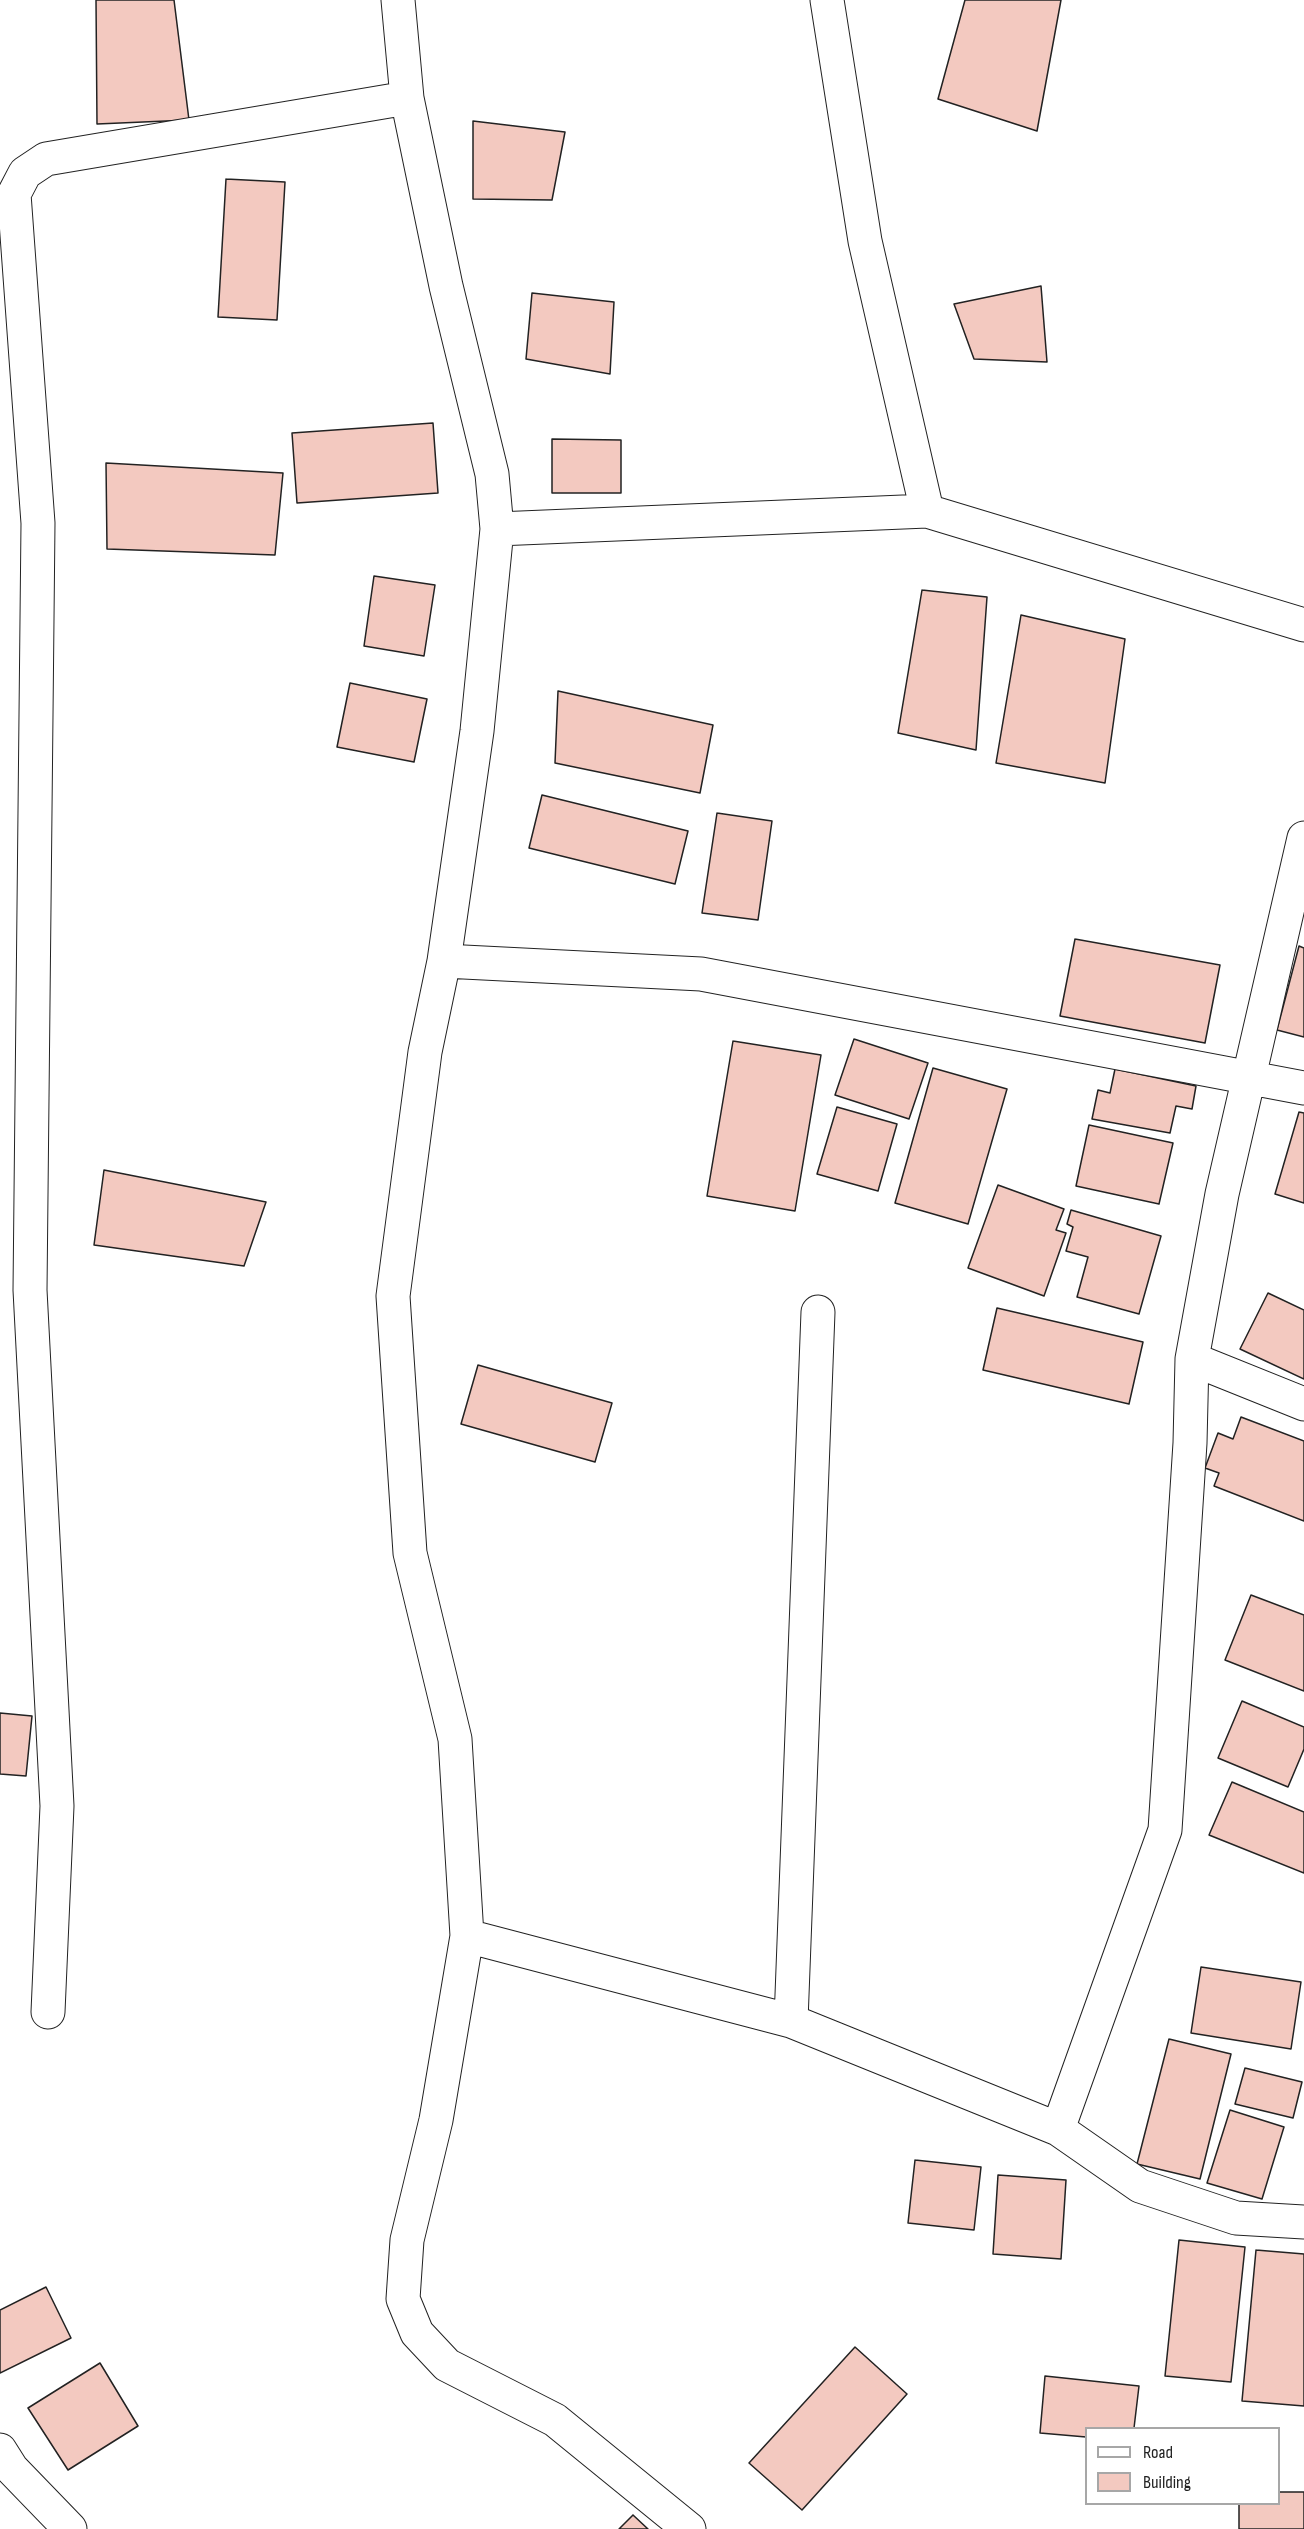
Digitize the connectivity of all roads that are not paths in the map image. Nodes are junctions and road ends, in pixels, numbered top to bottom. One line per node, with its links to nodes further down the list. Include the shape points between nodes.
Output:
1 (398, 0): 3 (street)
2 (827, 0): 4 (street, via 866,241)
3 (407, 98): 5 (street, via 446,286 492,474); 15 (street, via 46,159 25,173 14,194 38,523 30,1290 57,1806)
4 (927, 511): 5 (street); 6 (street)
5 (497, 530): 8 (street, via 477,731)
6 (1304, 625)
7 (1304, 838): 9 (street)
8 (444, 961): 9 (street, via 701,974); 14 (street, via 426,1052 393,1296 410,1553 455,1739)
9 (1248, 1077): 10 (street); 12 (street)
10 (1304, 1088)
11 (818, 1312): 16 (street)
12 (1192, 1359): 13 (street); 17 (street, via 1165,1830)
13 (1304, 1404)
14 (467, 1936): 16 (street); 21 (street, via 436,2120 407,2240 403,2299 417,2333 447,2365 555,2420)
15 (48, 2012)
16 (791, 2021): 17 (street)
17 (1058, 2129): 18 (street, via 1140,2186 1236,2218)
18 (1304, 2222)
19 (0, 2450): 20 (street, via 12,2469)
20 (70, 2529)
21 (689, 2529)

